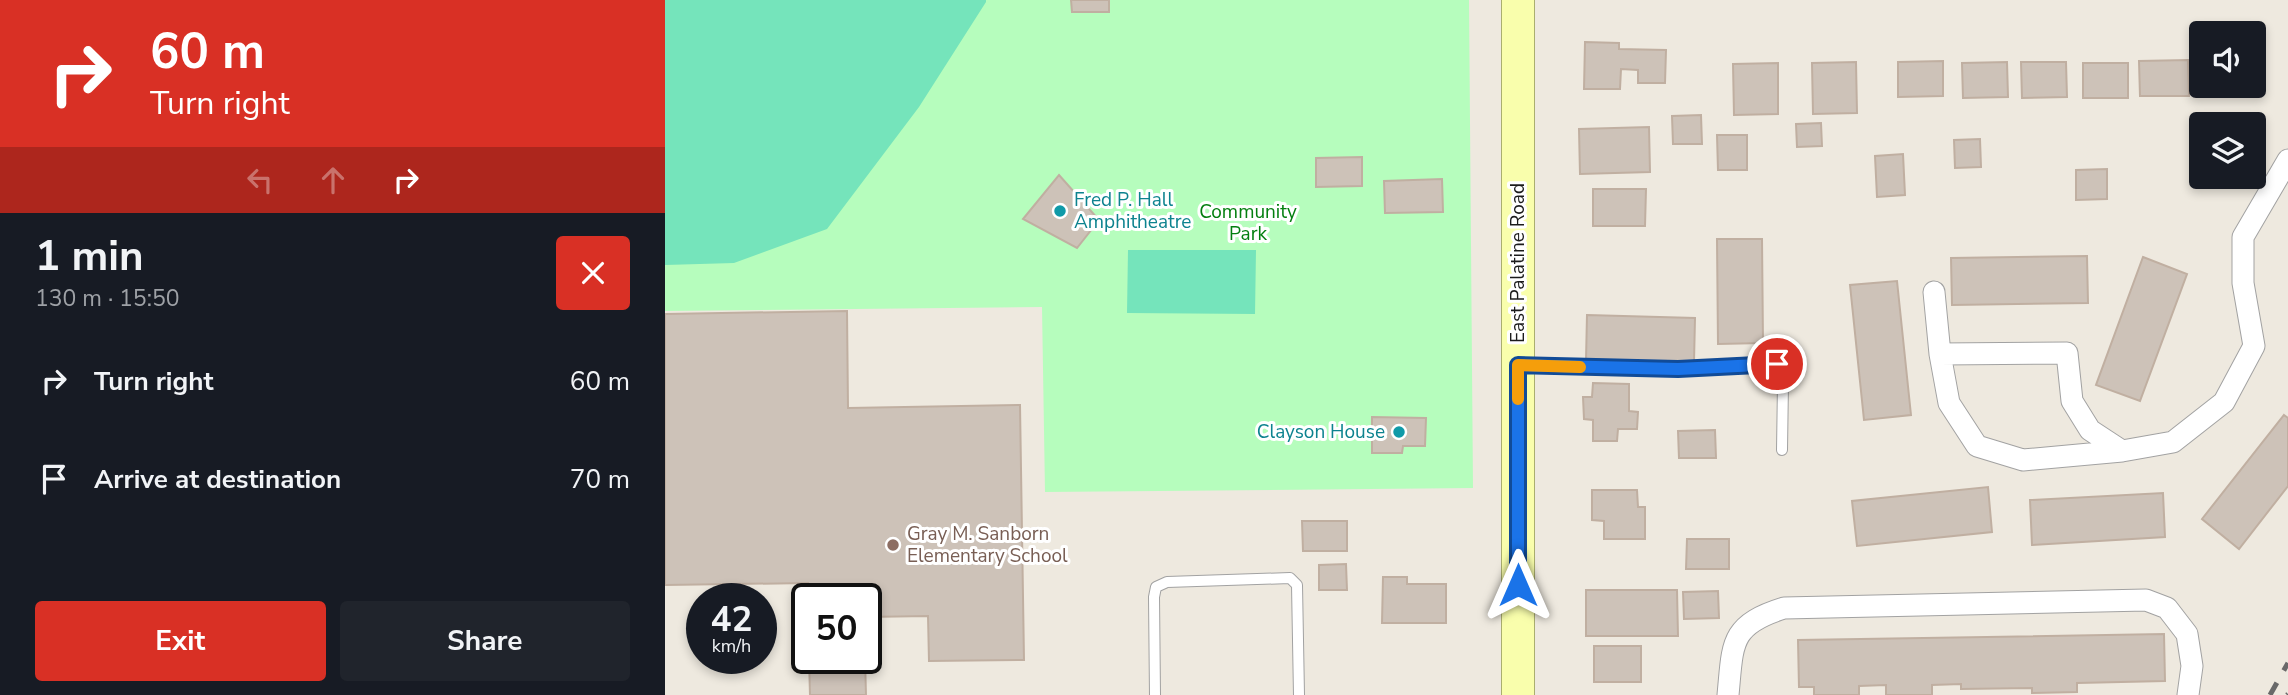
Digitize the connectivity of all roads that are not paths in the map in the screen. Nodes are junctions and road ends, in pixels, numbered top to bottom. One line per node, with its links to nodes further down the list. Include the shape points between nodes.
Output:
1 (1518, 0): 5 (main road, East Palatine Road)
2 (2288, 160): 7 (street, via 2243,237 2243,283 2254,346 2224,402 2173,442)
3 (1934, 292): 4 (street)
4 (1940, 354): 7 (street, via 2067,353 2072,401 2090,430); 7 (street, via 1949,403 1977,446 2024,460)
5 (1518, 365): 6 (lane, via 1678,369 1777,364 1783,383); 10 (main road, East Palatine Road)
6 (1782, 450)
7 (2122, 451)
8 (1155, 695): 9 (lane, via 1156,587 1167,582 1290,578 1297,585)
9 (1299, 695)
10 (1518, 695)
11 (1728, 695): 12 (street, via 1733,646 1747,625 1784,608 2146,600 2167,608 2186,634 2192,666)
12 (2188, 695)

